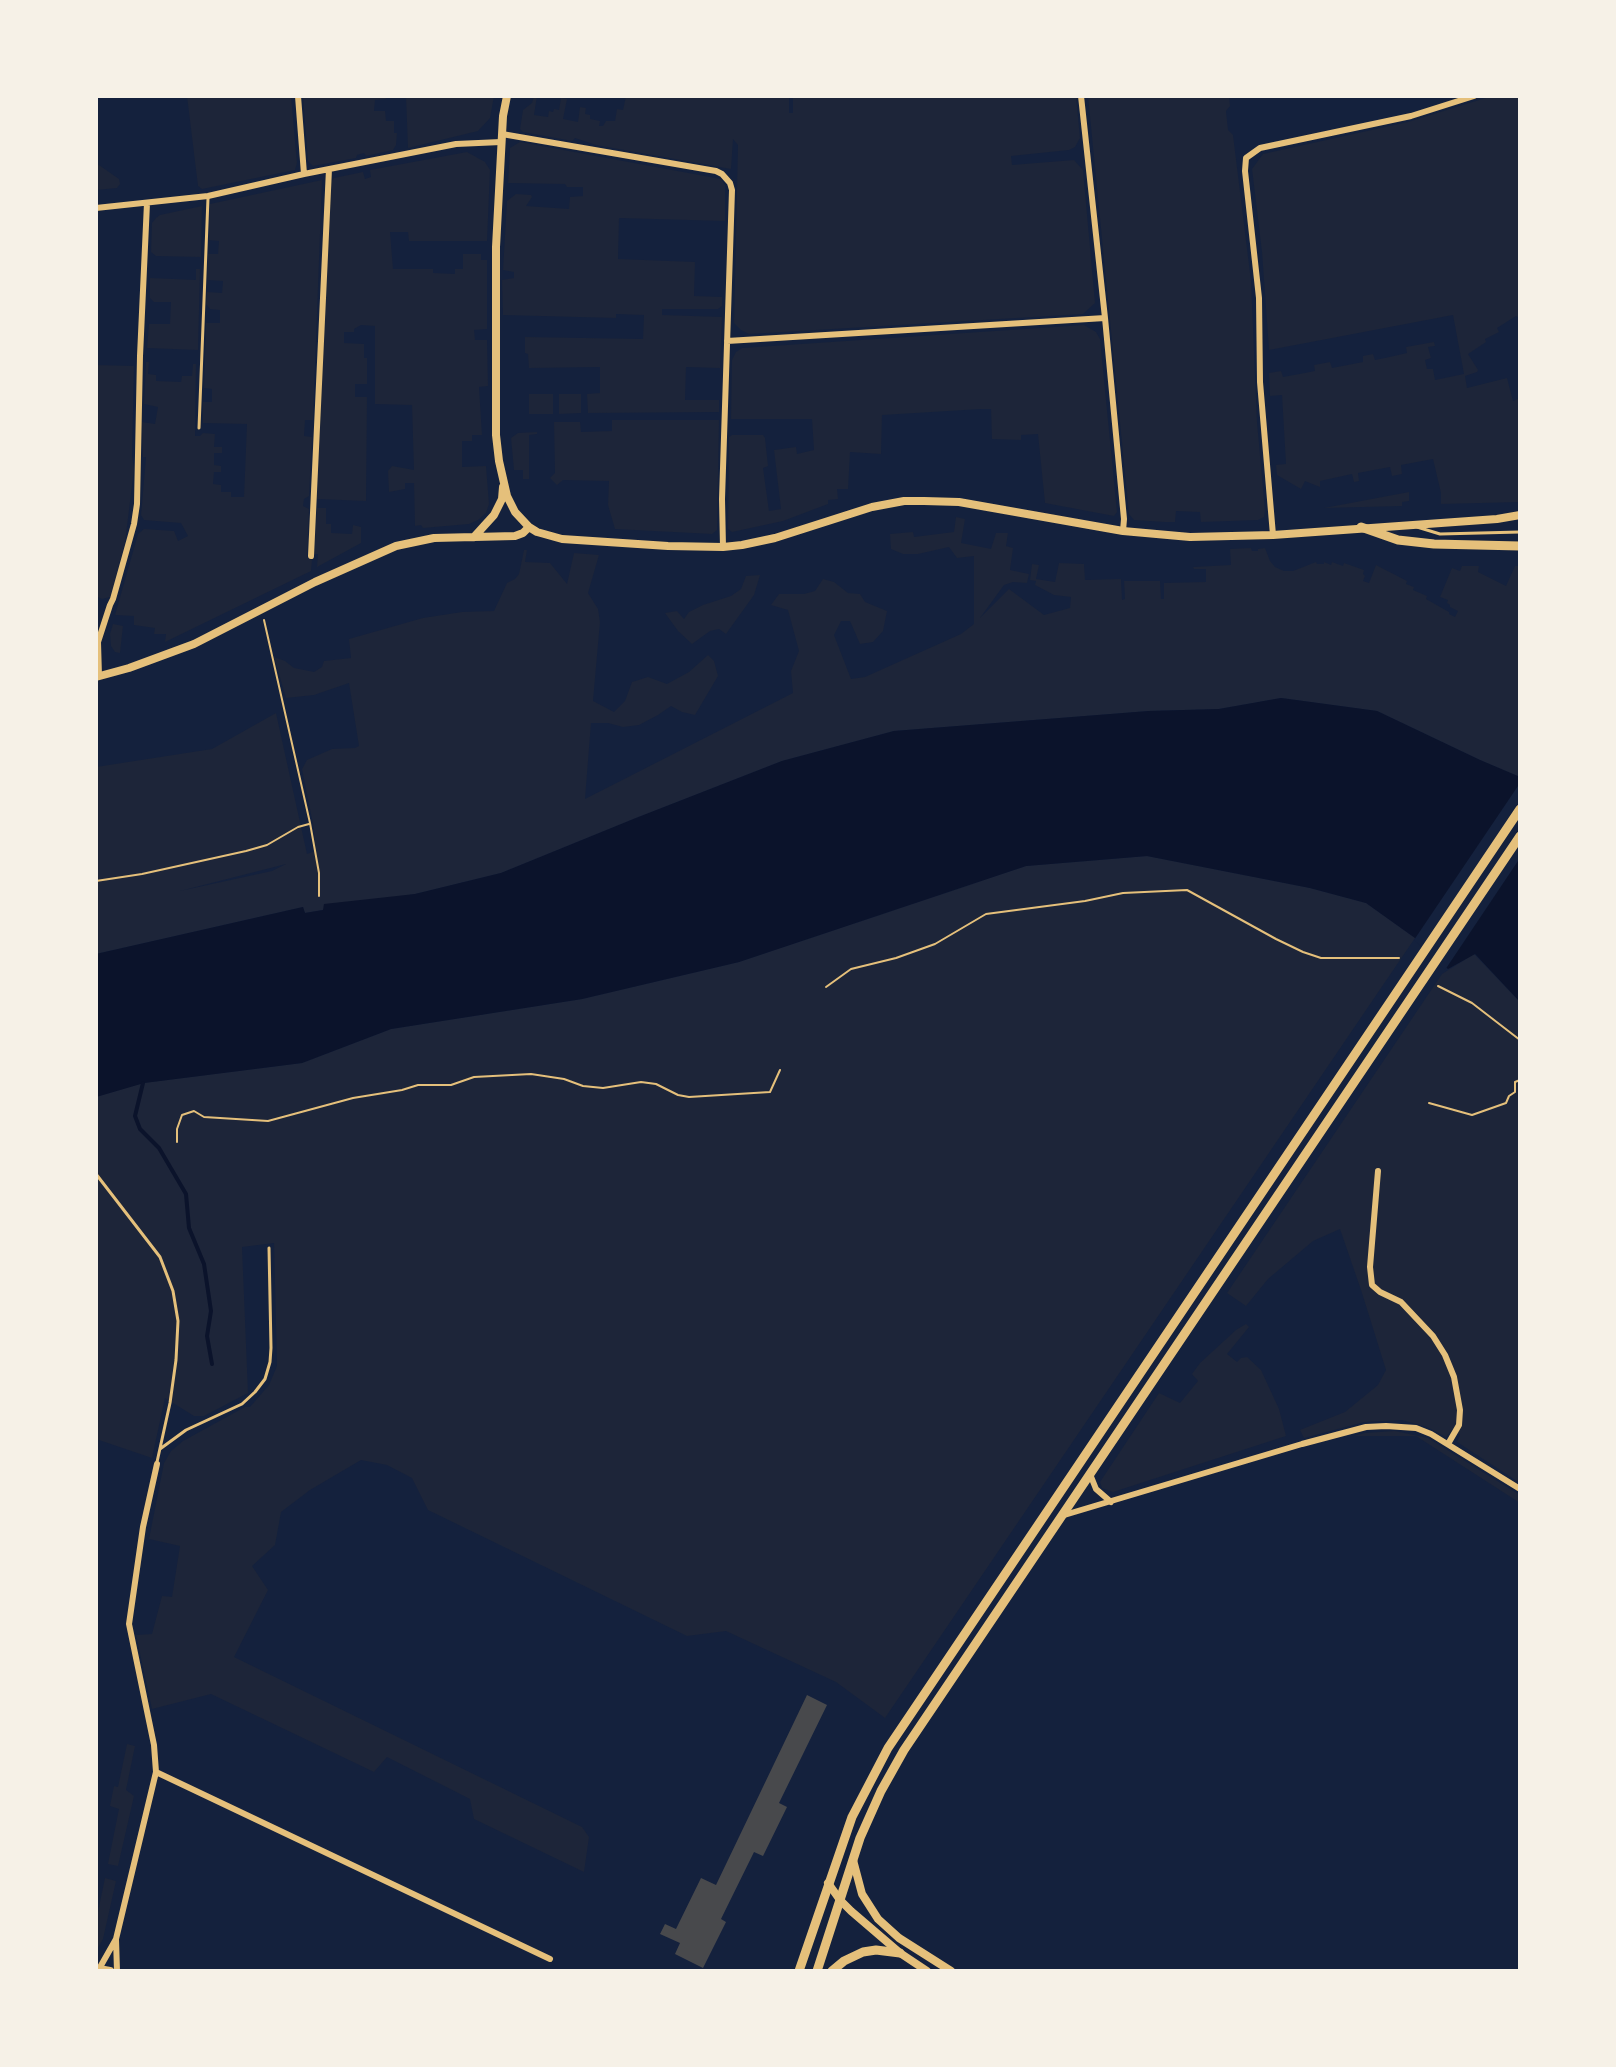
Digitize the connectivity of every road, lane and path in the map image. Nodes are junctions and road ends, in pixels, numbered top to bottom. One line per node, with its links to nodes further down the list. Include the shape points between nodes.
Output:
1 (298, 96): 7 (street)
2 (507, 96): 5 (street)
3 (1081, 96): 11 (street)
4 (1474, 96): 21 (street, via 1411,116 1260,148 1246,158)
5 (501, 138): 6 (street); 12 (street, via 716,171 727,178 732,190); 14 (street, via 496,247 496,427)
6 (329, 169): 7 (street); 25 (street)
7 (304, 174): 8 (street)
8 (208, 196): 9 (street); 13 (lane)
9 (147, 203): 10 (street); 27 (street, via 137,504 98,642)
10 (96, 208)
11 (1105, 318): 12 (street); 19 (street)
12 (727, 341): 24 (street)
13 (199, 428)
14 (504, 486): 17 (street, via 515,513); 22 (street, via 494,515)
15 (1520, 515): 16 (street)
16 (1406, 524): 18 (street); 20 (lane, via 1440,534)
17 (529, 527): 22 (street, via 515,536); 24 (street, via 562,539)
18 (1361, 527): 21 (street); 23 (main road, via 1398,540)
19 (1123, 531): 21 (street, via 1190,537); 24 (street, via 959,502 904,501 872,507 775,538)
20 (1520, 532)
21 (1273, 535)
22 (474, 537): 27 (street, via 434,538 389,548 194,644)
23 (1520, 546)
24 (723, 547)
25 (311, 556)
26 (264, 620): 29 (path)
27 (98, 677)
28 (1520, 809): 53 (main road, via 888,1748 852,1817)
29 (310, 823): 31 (path, via 246,851); 32 (path)
30 (1520, 836): 47 (main road)
31 (96, 881)
32 (319, 896)
33 (1399, 958): 35 (path, via 1322,958 1294,948 1187,890 1123,893 986,914 935,944 851,969)
34 (1438, 986): 36 (path, via 1472,1003)
35 (826, 987)
36 (1520, 1040)
37 (780, 1070): 40 (path, via 770,1092 689,1097 641,1082 603,1088 531,1074 474,1077 443,1086 418,1085 353,1098 268,1121 204,1117 194,1111 182,1115)
38 (1520, 1080): 39 (path, via 1506,1103 1472,1114)
39 (1429, 1103)
40 (177, 1142)
41 (1378, 1171): 44 (street, via 1372,1285 1401,1302 1445,1355 1460,1410 1459,1425)
42 (96, 1174): 45 (lane, via 160,1257 173,1291 178,1321 176,1360)
43 (269, 1248): 45 (lane, via 271,1348 265,1379 242,1404 186,1430)
44 (1448, 1444): 48 (street); 49 (street, via 1416,1428 1366,1427)
45 (160, 1449): 46 (lane)
46 (157, 1464): 51 (street, via 129,1624)
47 (1090, 1474): 49 (street, via 1096,1489); 50 (main road)
48 (1520, 1489)
49 (1111, 1502): 50 (street)
50 (1061, 1516): 52 (main road, via 896,1764)
51 (156, 1772): 55 (street); 57 (street)
52 (853, 1858): 54 (main road); 65 (street, via 862,1894 878,1919 899,1938)
53 (828, 1883): 54 (street); 61 (main road)
54 (840, 1900): 56 (street); 62 (main road)
55 (116, 1939): 58 (street); 60 (street)
56 (900, 1953): 63 (main road, via 863,1952); 64 (street)
57 (550, 1959)
58 (97, 1970): 59 (street)
59 (110, 1971)
60 (117, 1971)
61 (799, 1971)
62 (817, 1971)
63 (832, 1971)
64 (927, 1971)
65 (951, 1971)

